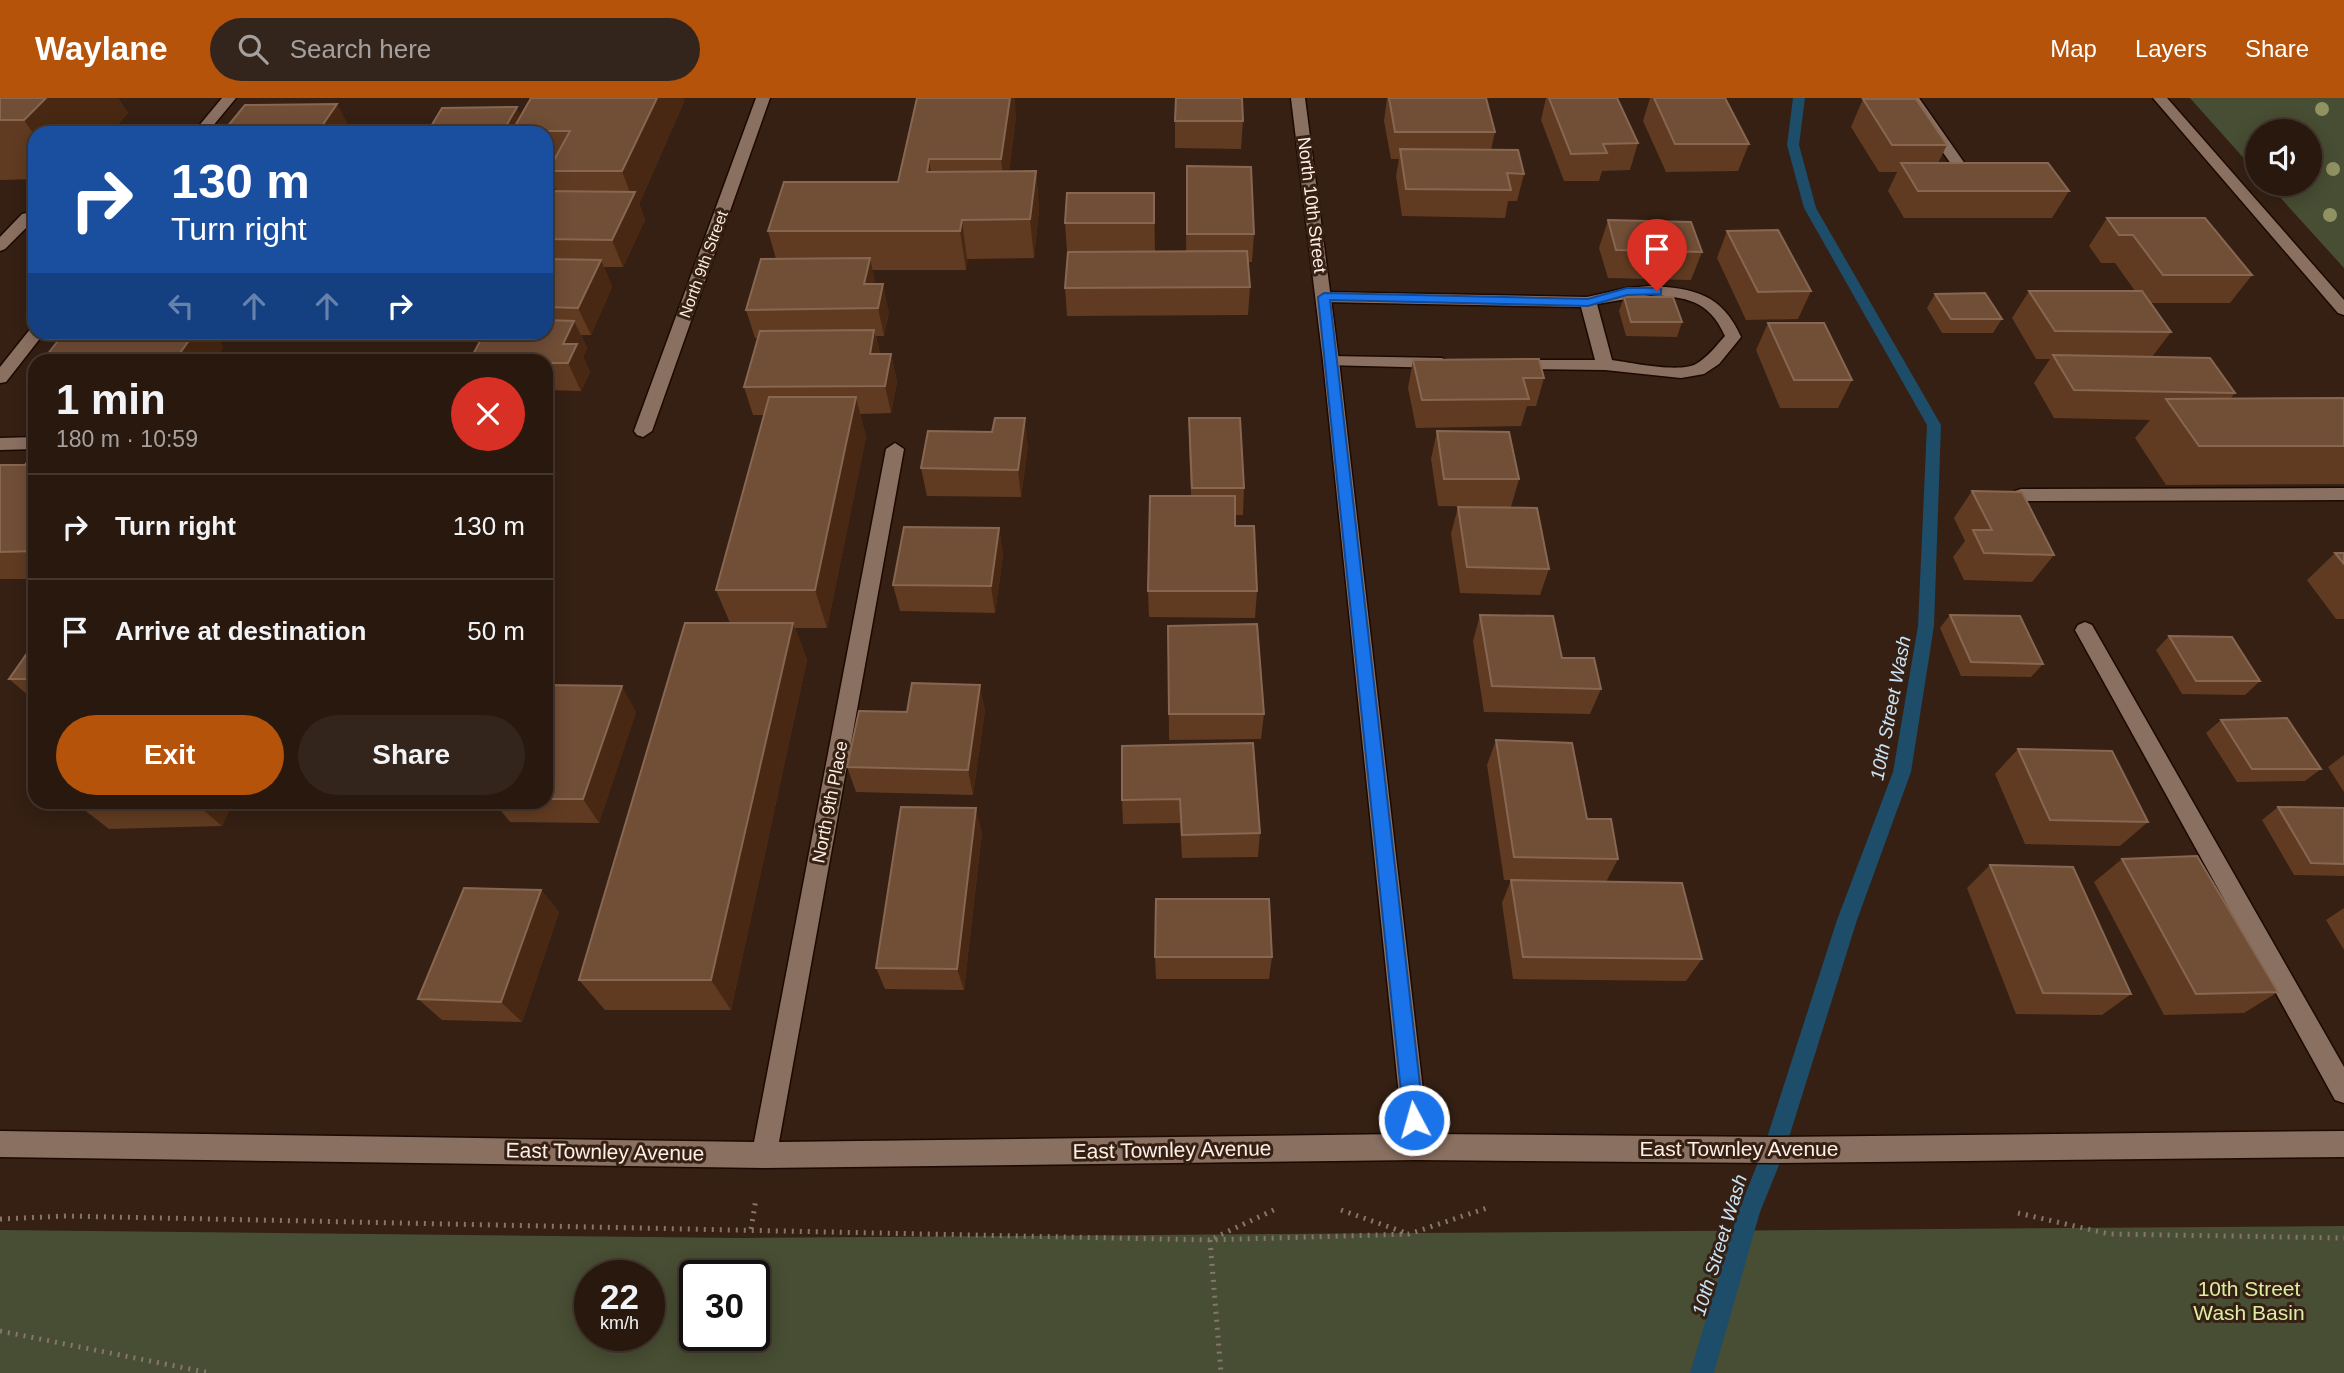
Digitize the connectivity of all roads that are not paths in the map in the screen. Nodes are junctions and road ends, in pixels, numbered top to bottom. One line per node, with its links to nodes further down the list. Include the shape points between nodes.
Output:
1 (229, 98): 6 (street)
2 (763, 98): 19 (street, North 9th Street)
3 (1298, 98): 10 (street, North 10th Street)
4 (1912, 98): 7 (street)
5 (2160, 98): 12 (street)
6 (206, 126)
7 (1963, 171)
8 (28, 217): 9 (street)
9 (0, 246)
10 (1324, 297): 11 (street); 14 (street, North 10th Street)
11 (1588, 302): 17 (street); 17 (street, via 1627,292 1682,293 1716,306 1730,324 1733,337 1698,370 1681,373)
12 (2344, 310)
13 (31, 340): 18 (street)
14 (1331, 361): 15 (street); 29 (street, North 10th Street)
15 (1454, 363)
16 (1495, 364): 17 (street)
17 (1605, 365)
18 (0, 379)
19 (643, 431)
20 (28, 443): 21 (street)
21 (0, 444)
22 (895, 449): 30 (street, North 9th Place)
23 (2344, 494): 24 (street)
24 (2021, 495)
25 (2085, 630): 26 (street)
26 (2344, 1091)
27 (0, 1144): 30 (street, East Townley Avenue)
28 (2344, 1144): 29 (street, East Townley Avenue, via 1774,1150)
29 (1417, 1147): 30 (street, East Townley Avenue)
30 (764, 1154)

